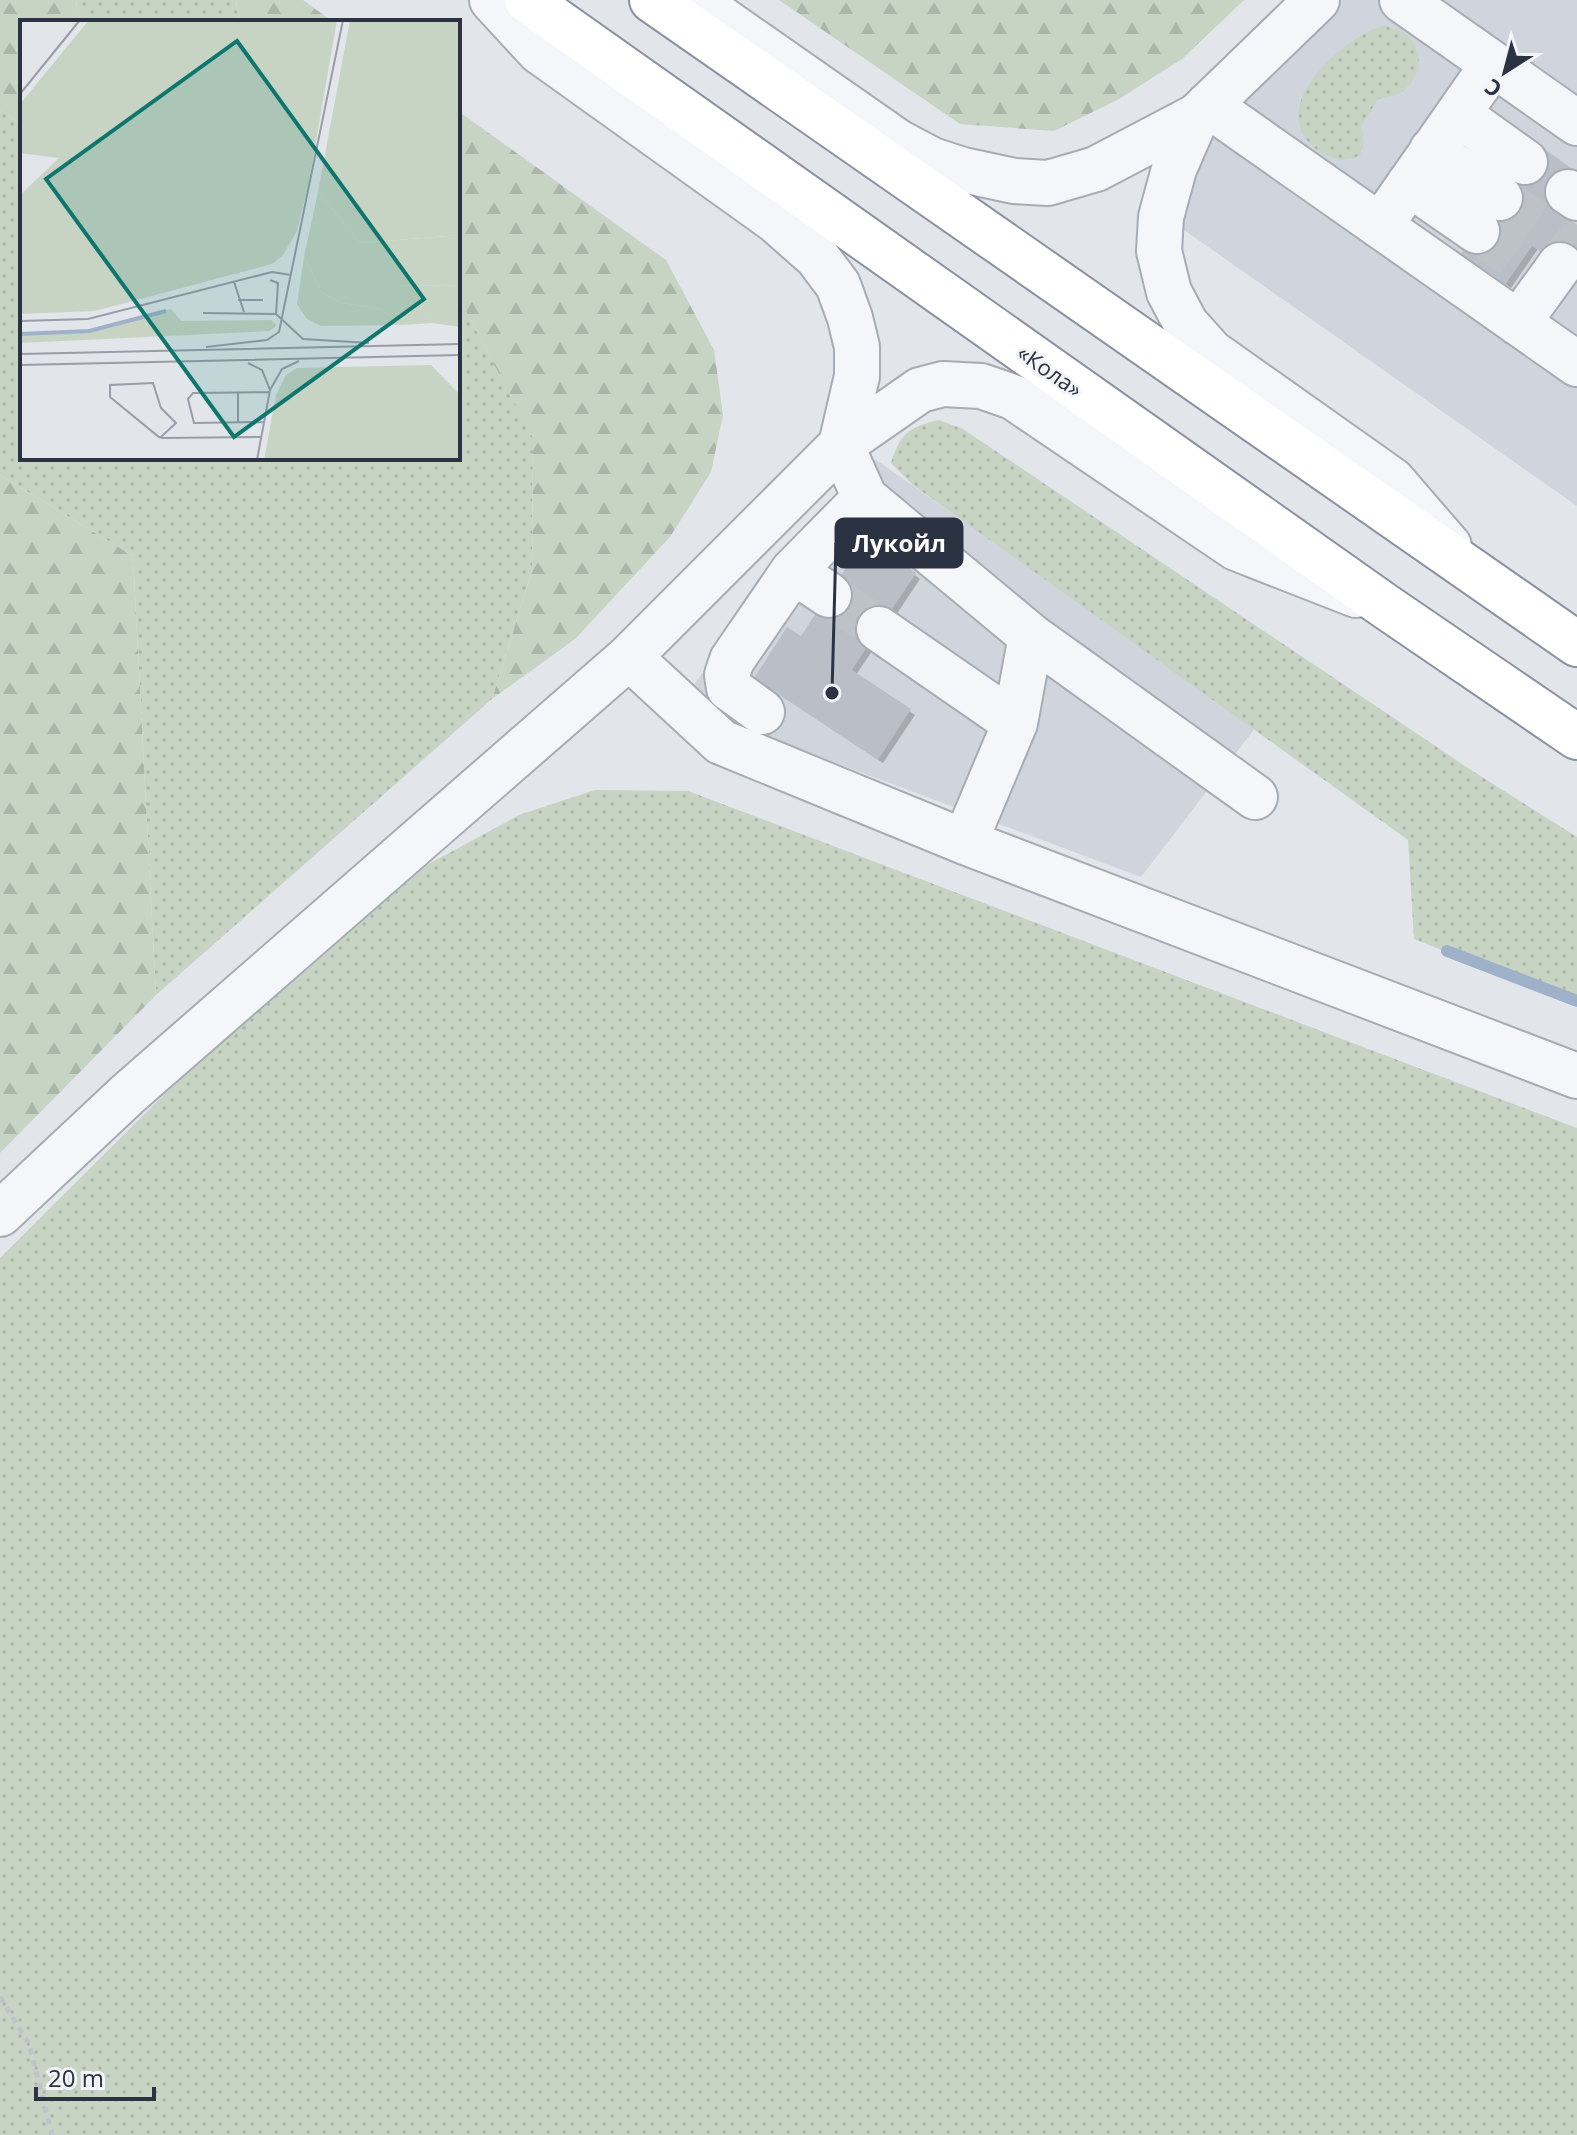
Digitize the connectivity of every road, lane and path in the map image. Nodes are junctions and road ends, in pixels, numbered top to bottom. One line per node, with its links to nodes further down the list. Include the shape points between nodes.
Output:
1 (492, 0): 18 (street, via 539,51 775,220 817,257 838,285 857,347 857,376)
2 (527, 0): 23 (highway, «Кола»)
3 (652, 0): 21 (highway)
4 (690, 0): 8 (street, via 898,142 932,160 1014,181 1048,183 1096,169)
5 (1317, 0): 8 (street)
6 (1402, 0): 7 (street)
7 (1493, 64): 9 (street); 10 (street)
8 (1202, 110): 14 (street); 21 (street, via 1174,169 1159,240 1169,292 1186,324 1211,352 1392,480)
9 (1458, 114): 11 (street); 12 (street)
10 (1577, 123)
11 (1525, 162)
12 (1421, 167): 13 (street); 14 (street)
13 (1489, 215)
14 (1380, 226): 16 (street)
15 (1543, 269): 16 (street)
16 (1518, 323): 17 (street)
17 (1577, 364)
18 (841, 445): 19 (street); 23 (street, via 920,390 943,384 981,386 1013,397 1048,419 1236,548); 27 (street)
19 (865, 498): 20 (street); 25 (street)
20 (793, 571): 22 (street); 28 (street, via 727,675 729,688)
21 (1472, 572): 26 (highway)
22 (829, 595)
23 (1385, 606): 30 (highway, «Кола»)
24 (879, 629): 29 (street)
25 (1031, 636): 29 (street); 31 (street)
26 (1577, 644)
27 (629, 657): 32 (street, via 721,742); 34 (street, via 129,1093)
28 (762, 712)
29 (1015, 723): 32 (street)
30 (1577, 737)
31 (1255, 797)
32 (965, 842): 33 (street)
33 (1577, 1076)
34 (0, 1214)
35 (0, 1997): 36 (path, via 29,2044)
36 (52, 2135)

